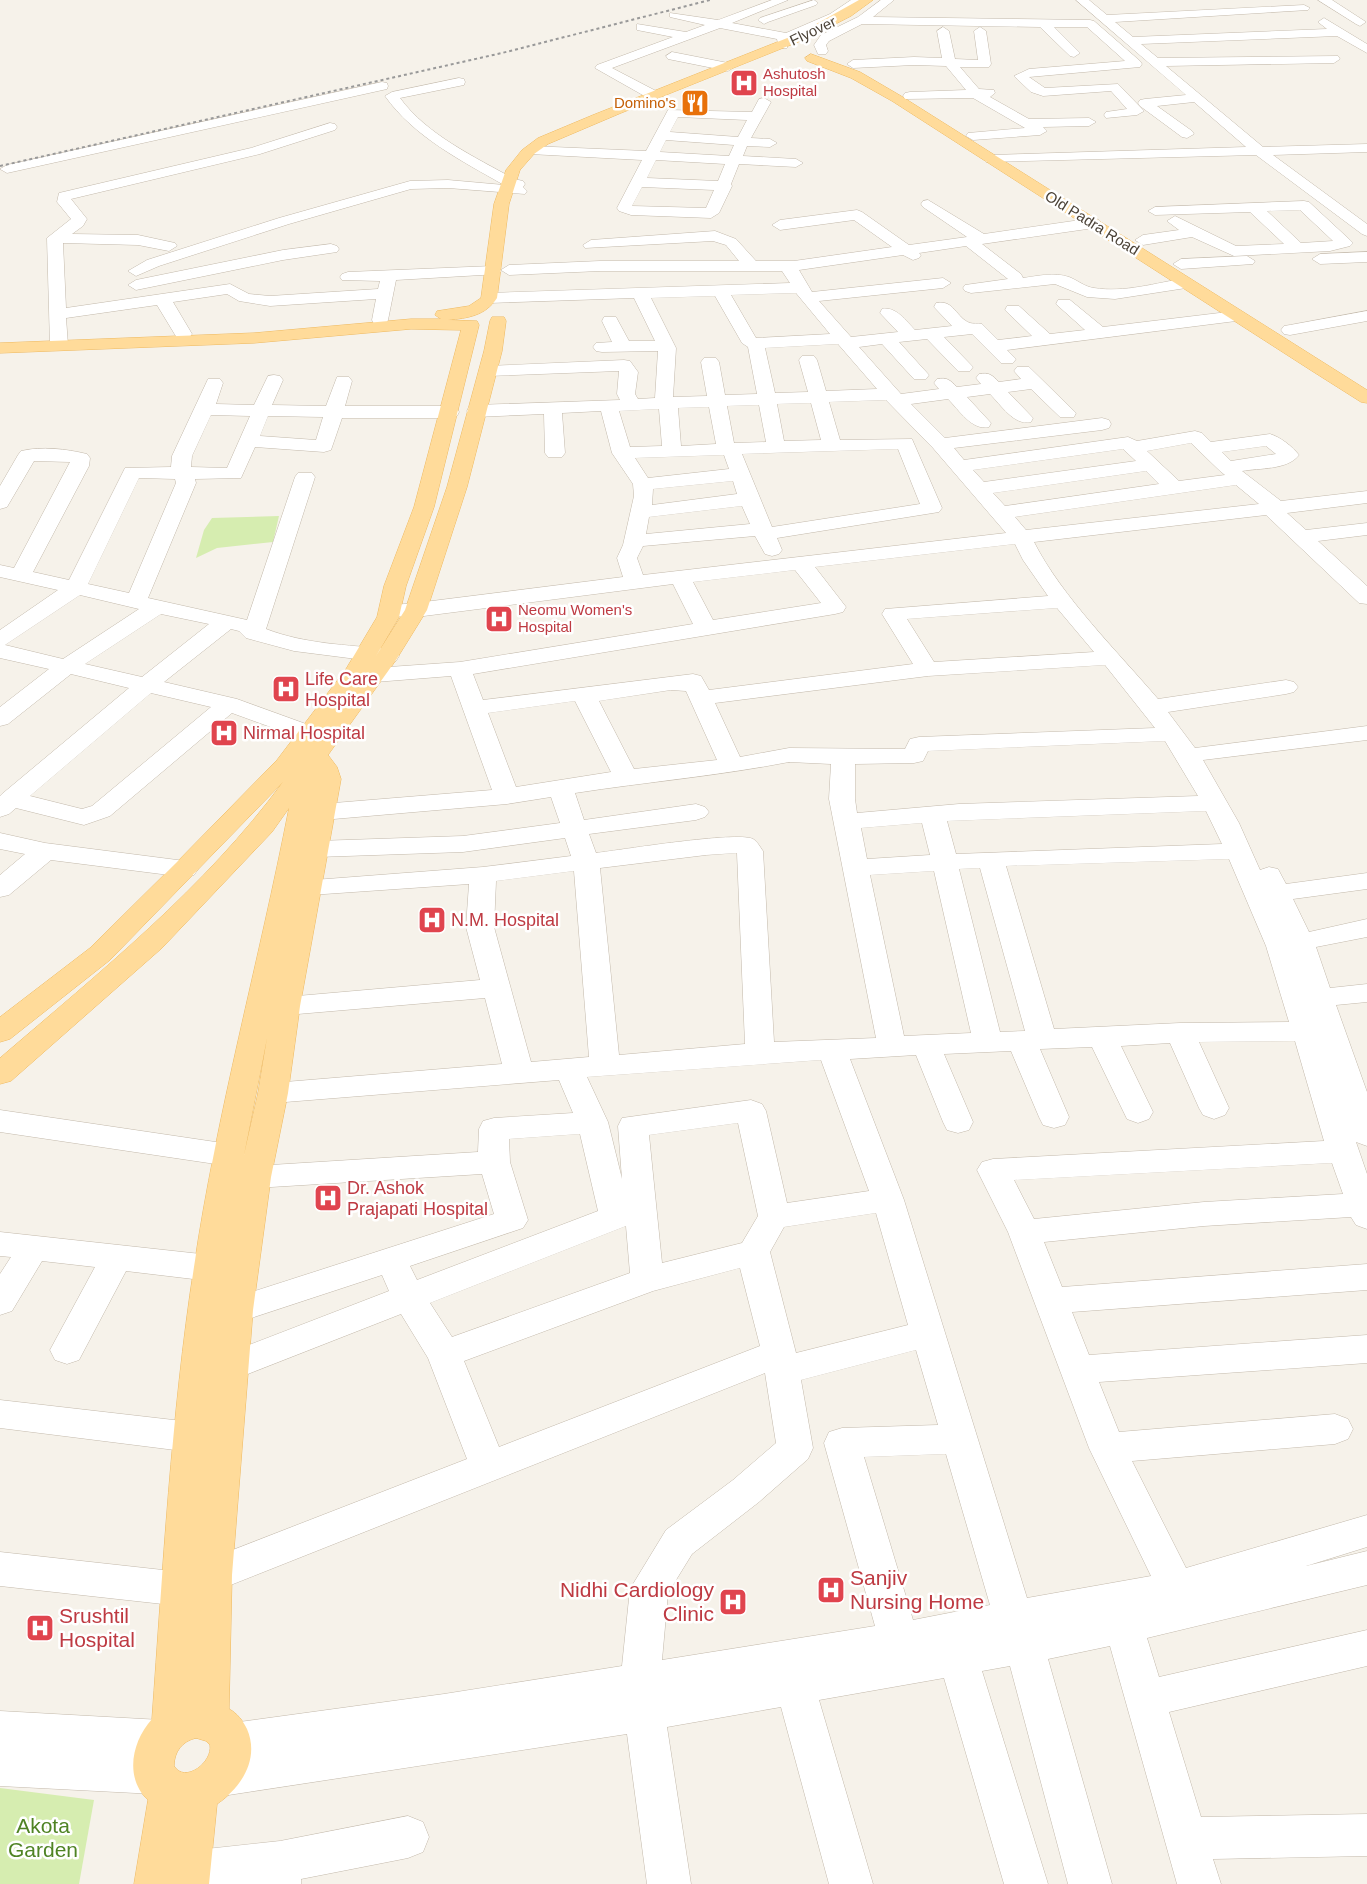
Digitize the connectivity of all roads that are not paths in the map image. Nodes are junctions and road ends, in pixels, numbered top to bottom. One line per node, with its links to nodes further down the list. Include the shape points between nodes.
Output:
1 (782, 0): 19 (street)
2 (859, 0): 40 (street, via 834,16)
3 (868, 0): 40 (main road, Flyover)
4 (878, 0): 40 (main road, Flyover)
5 (888, 0): 16 (street)
6 (1082, 0): 15 (street)
7 (1324, 0): 18 (street)
8 (812, 3): 22 (street)
9 (1297, 4): 10 (street); 21 (street)
10 (1260, 5): 11 (street); 32 (street)
11 (1231, 6): 12 (street); 12 (street, via 1202,5); 23 (street)
12 (1174, 11): 14 (street); 29 (street); 29 (street, via 1207,31)
13 (674, 15): 19 (street)
14 (1142, 17): 15 (street); 26 (street)
15 (1105, 19): 33 (street)
16 (860, 20): 17 (street); 40 (street, via 825,38 820,45)
17 (1043, 23): 42 (street, via 1090,24); 44 (street, via 1079,53)
18 (1364, 23): 21 (street)
19 (718, 24): 22 (street); 27 (street)
20 (641, 26): 27 (street)
21 (1332, 28): 32 (street); 35 (street)
22 (741, 29): 28 (street); 40 (street)
23 (1262, 30): 30 (street); 32 (street)
24 (943, 31): 51 (street)
25 (980, 32): 51 (street, via 985,64)
26 (1162, 34): 29 (street); 33 (street)
27 (687, 36): 39 (street)
28 (724, 36)
29 (1182, 36): 31 (street); 34 (street); 49 (street)
30 (1246, 36): 31 (street); 32 (street); 48 (street)
31 (1212, 37): 47 (street)
32 (1291, 37): 35 (street); 45 (street)
33 (1127, 38): 34 (street); 52 (street)
34 (1146, 40): 53 (street)
35 (1352, 40): 41 (street)
36 (634, 43): 39 (street)
37 (698, 46): 55 (street, via 668,58)
38 (912, 46): 50 (street)
39 (657, 48): 59 (street, via 601,68)
40 (801, 49): 54 (main road, Old Padra Road); 55 (main road, via 760,54); 93 (main road, via 664,97 570,138); 100 (main road, Old Padra Road, via 866,82)
41 (1367, 49)
42 (1120, 50): 43 (street); 57 (street, via 1135,65)
43 (1102, 51)
44 (1056, 54)
45 (1312, 59): 46 (street); 48 (street)
46 (1334, 59)
47 (1242, 60): 48 (street); 49 (street)
48 (1274, 60)
49 (1207, 61): 53 (street)
50 (914, 62): 51 (street); 54 (street)
51 (949, 62): 64 (street)
52 (1155, 62): 53 (street); 68 (street)
53 (1172, 62)
54 (853, 64): 67 (main road, Old Padra Road)
55 (728, 67): 65 (main road)
56 (638, 69): 59 (street)
57 (1092, 69): 62 (street); 62 (street, via 1020,76 1043,92)
58 (372, 76): 61 (street)
59 (620, 76): 65 (street)
60 (459, 82): 66 (street)
61 (382, 86): 66 (street); 75 (street)
62 (1113, 88): 76 (street, via 1137,110)
63 (1001, 93): 64 (street)
64 (976, 94): 67 (street); 70 (street)
65 (653, 95): 92 (main road)
66 (392, 96): 113 (street, via 398,107 437,138)
67 (910, 96): 86 (main road, Old Padra Road)
68 (1197, 98): 84 (street, via 1145,103); 94 (street)
69 (1066, 99): 70 (street)
70 (989, 101): 74 (street)
71 (764, 102): 77 (street)
72 (717, 108): 77 (street); 85 (street, via 673,113); 87 (street)
73 (1075, 110): 74 (street)
74 (1007, 112): 80 (street)
75 (257, 114): 78 (street); 81 (street)
76 (1111, 115)
77 (755, 116): 88 (street)
78 (225, 121): 83 (street); 90 (street)
79 (1089, 122): 80 (street)
80 (1026, 123): 86 (street, via 1040,131)
81 (278, 126)
82 (330, 127): 107 (street, via 255,151)
83 (241, 130)
84 (1187, 134)
85 (661, 136): 87 (street); 96 (street)
86 (973, 136): 99 (main road, Old Padra Road)
87 (704, 139): 88 (street)
88 (743, 140): 89 (street); 101 (street)
89 (770, 142)
90 (119, 144): 95 (street); 97 (street)
91 (1367, 148): 94 (street)
92 (530, 150): 93 (street); 113 (main road, via 520,159)
93 (548, 151): 96 (street); 104 (main road)
94 (1259, 151): 99 (street); 123 (street)
95 (136, 153)
96 (651, 156): 98 (street); 109 (street)
97 (58, 158): 105 (street); 106 (street)
98 (694, 158): 101 (street); 110 (street)
99 (1009, 158): 100 (street); 130 (main road, Old Padra Road)
100 (991, 159): 121 (main road, Old Padra Road)
101 (736, 160): 103 (street); 112 (street)
102 (152, 162): 107 (street)
103 (796, 163)
104 (537, 164)
105 (75, 167)
106 (7, 169)
107 (169, 171): 111 (street)
108 (92, 176): 111 (street)
109 (638, 182): 110 (street); 118 (street, via 624,208)
110 (681, 184): 112 (street); 118 (street)
111 (108, 185): 128 (street, via 64,196 64,202 80,219)
112 (725, 186): 118 (street, via 711,214)
113 (517, 188): 120 (street, via 416,184); 150 (main road)
114 (928, 204): 129 (street)
115 (1253, 206): 116 (street); 134 (street); 134 (street, via 1304,205 1345,243)
116 (1197, 209): 117 (street); 137 (street)
117 (1156, 211)
118 (666, 212)
119 (1175, 220): 124 (street)
120 (284, 221): 126 (street); 135 (street, via 312,233)
121 (1094, 223): 129 (street); 156 (main road, Old Padra Road)
122 (878, 230): 125 (street); 127 (street, via 858,215 780,225); 136 (street)
123 (1367, 231)
124 (1194, 232): 130 (street); 137 (street, via 1228,249)
125 (858, 233)
126 (246, 234): 138 (street); 149 (street)
127 (793, 236)
128 (55, 238): 132 (street, via 138,240); 165 (street)
129 (975, 240): 136 (street); 153 (street)
130 (1143, 240): 144 (main road, Old Padra Road)
131 (592, 245): 145 (street, via 715,236 731,242)
132 (169, 246)
133 (806, 246): 143 (street)
134 (1298, 248): 137 (street)
135 (331, 249): 138 (street); 152 (street, via 344,265 340,278)
136 (905, 250): 143 (street); 147 (street)
137 (1240, 251)
138 (292, 253): 157 (street)
139 (511, 253): 148 (main road)
140 (395, 255): 152 (street)
141 (1367, 257): 142 (street)
142 (1344, 258): 144 (street); 151 (street)
143 (824, 262): 146 (street)
144 (1181, 264): 170 (main road, Old Padra Road)
145 (752, 266): 146 (street); 148 (street, via 600,266)
146 (794, 266): 161 (street, via 789,270)
147 (927, 266)
148 (509, 270): 166 (main road)
149 (136, 271)
150 (492, 271): 152 (street); 166 (main road)
151 (1367, 271)
152 (390, 274): 163 (street)
153 (1015, 277)
154 (854, 278): 160 (street)
155 (943, 283): 160 (street)
156 (1186, 283): 158 (street, via 1103,294 1088,292 1055,279); 170 (main road, Old Padra Road)
157 (120, 288)
158 (971, 288)
159 (720, 291): 161 (street); 164 (street); 195 (street, via 749,341)
160 (865, 291): 161 (street)
161 (804, 292): 193 (street)
162 (75, 293): 165 (street)
163 (385, 293): 167 (street, via 270,302 245,298 230,289); 177 (street)
164 (640, 293): 166 (street); 196 (street)
165 (56, 296): 174 (street)
166 (497, 298): 175 (main road); 176 (main road)
167 (163, 300): 174 (street); 187 (street)
168 (1064, 304): 186 (street)
169 (1124, 306): 182 (street)
170 (1238, 308): 182 (street); 213 (main road, Old Padra Road)
171 (969, 309): 183 (street, via 944,309)
172 (1013, 310): 191 (street)
173 (888, 313): 188 (street)
174 (58, 314): 194 (street)
175 (472, 318): 176 (main road, via 490,311); 177 (main road); 194 (main road, via 254,338); 222 (main road)
176 (499, 319): 203 (main road)
177 (380, 320): 187 (main road)
178 (1273, 320): 184 (main road)
179 (1362, 320): 184 (street)
180 (610, 321): 198 (street)
181 (994, 326): 183 (street)
182 (1150, 327): 186 (street)
183 (971, 328): 185 (street); 201 (street)
184 (1290, 330): 192 (main road)
185 (931, 333): 188 (street); 201 (street)
186 (1099, 333): 191 (street)
187 (182, 334): 194 (main road)
188 (911, 335): 189 (street)
189 (886, 338): 193 (street); 209 (street)
190 (0, 340): 194 (main road)
191 (1047, 340): 201 (street)
192 (1307, 340)
193 (845, 341): 195 (street); 211 (street)
194 (59, 342): 199 (main road)
195 (756, 344): 212 (street)
196 (666, 346): 198 (street); 215 (street)
197 (602, 347): 198 (street)
198 (623, 347)
199 (0, 348)
200 (808, 360): 210 (street)
201 (988, 361): 207 (street); 208 (street)
202 (710, 362): 214 (street)
203 (488, 371): 216 (street, via 624,366 630,372 626,394); 223 (main road)
204 (274, 380): 220 (street)
205 (343, 381): 221 (street)
206 (214, 382): 219 (street)
207 (1036, 383): 208 (street); 224 (street)
208 (994, 388): 209 (street); 225 (street)
209 (952, 393): 211 (street); 226 (street)
210 (819, 397): 211 (street); 212 (street); 230 (street)
211 (894, 397): 229 (street)
212 (768, 398): 214 (street); 231 (street)
213 (1367, 398)
214 (716, 400): 215 (street); 234 (street)
215 (666, 402): 216 (street); 235 (street)
216 (631, 404): 217 (street)
217 (608, 405): 218 (street); 237 (street)
218 (553, 408): 223 (street); 236 (street)
219 (206, 409): 220 (street); 240 (street, via 182,456 180,464)
220 (260, 411): 221 (street); 228 (street)
221 (334, 412): 222 (street); 228 (street, via 324,446)
222 (450, 412): 268 (main road, via 424,507 395,586)
223 (476, 412): 267 (main road, via 457,486)
224 (1067, 413)
225 (1024, 418)
226 (982, 423)
227 (1102, 424): 229 (street)
228 (248, 441): 240 (street, via 234,474)
229 (940, 444): 239 (street)
230 (832, 446): 231 (street); 254 (street, via 905,443 932,508)
231 (776, 447): 234 (street)
232 (1132, 448): 233 (street, via 1195,437); 238 (street); 239 (street, via 1128,443)
233 (1206, 448): 241 (street); 241 (street, via 1270,440 1289,455)
234 (729, 449): 235 (street); 242 (street)
235 (672, 452): 237 (street)
236 (555, 453)
237 (622, 453): 244 (street)
238 (1151, 465): 245 (street); 246 (street)
239 (959, 466): 246 (street)
240 (184, 473): 263 (street, via 132,472); 266 (street, via 186,483)
241 (1233, 473): 245 (street); 250 (street)
242 (740, 474): 244 (street); 248 (street)
243 (305, 477): 271 (street)
244 (643, 484): 251 (street)
245 (1174, 488): 252 (street)
246 (978, 489): 252 (street)
247 (1367, 498): 250 (street)
248 (749, 499): 251 (street); 254 (street)
249 (0, 503): 260 (street, via 28,455 80,458 79,466)
250 (1274, 509): 255 (street); 256 (street)
251 (641, 512): 257 (street)
252 (1000, 513): 256 (street)
253 (1359, 530): 255 (street); 258 (street)
254 (764, 532): 257 (street); 259 (street)
255 (1302, 537): 264 (street)
256 (1022, 538): 259 (street); 265 (street, via 1033,560); 283 (street, via 1046,556)
257 (634, 541): 262 (street, via 627,558)
258 (1367, 545)
259 (790, 563): 261 (street); 270 (street, via 835,607)
260 (7, 574): 263 (street)
261 (680, 576): 262 (street); 270 (street)
262 (636, 581): 267 (street)
263 (76, 588): 266 (street); 272 (street)
264 (1364, 591)
265 (1063, 601): 273 (street); 276 (street, via 893,614)
266 (147, 604): 269 (street); 275 (street)
267 (416, 610): 268 (street); 274 (main road)
268 (390, 611): 274 (main road)
269 (226, 622): 271 (street, via 246,626); 278 (street)
270 (706, 628): 277 (street)
271 (254, 633): 274 (street)
272 (1, 641): 275 (street)
273 (1112, 658): 276 (street, via 987,668); 283 (street)
274 (376, 661): 277 (street); 289 (main road)
275 (67, 666): 278 (street); 285 (street)
276 (928, 668): 279 (street)
277 (460, 669): 284 (street)
278 (146, 685): 282 (street); 296 (street)
279 (695, 685): 281 (street, via 670,683); 291 (street)
280 (1286, 687): 283 (street)
281 (584, 696): 284 (street, via 583,693); 292 (street)
282 (229, 704): 289 (street); 296 (street, via 102,812 84,817)
283 (1158, 706): 287 (street); 288 (street)
284 (475, 708): 294 (street)
285 (0, 718)
286 (1367, 732): 288 (street)
287 (1173, 734): 290 (street, via 919,744 914,756); 295 (street)
288 (1203, 753): 315 (street, via 1243,818)
289 (302, 755): 297 (main road, via 325,765 329,779); 310 (main road); 334 (main road, via 263,827 152,942); 344 (main road, via 302,809)
290 (843, 757): 291 (street, via 789,755); 300 (street, via 842,799)
291 (732, 766): 292 (street)
292 (626, 777): 293 (street)
293 (561, 788): 294 (street); 301 (street)
294 (507, 796): 297 (street)
295 (1215, 803): 299 (street); 305 (street)
296 (5, 804)
297 (322, 812): 303 (main road)
298 (696, 812): 301 (street)
299 (933, 814): 300 (street); 308 (street)
300 (847, 821): 309 (street)
301 (575, 828): 303 (street, via 463,844); 307 (street)
302 (0, 841): 304 (street)
303 (317, 849): 313 (main road)
304 (45, 851): 310 (street); 314 (street)
305 (1239, 851): 306 (street); 322 (street, via 1280,946)
306 (991, 859): 308 (street); 326 (street)
307 (586, 862): 311 (street); 331 (street, via 745,845 750,851); 332 (street)
308 (944, 862): 309 (street); 327 (street)
309 (856, 868): 329 (street)
310 (185, 869): 323 (main road, via 100,954)
311 (483, 875): 313 (street); 318 (street, via 480,927)
312 (1367, 881): 315 (street)
313 (310, 887): 321 (main road)
314 (0, 889)
315 (1278, 894): 317 (street)
316 (1367, 928): 317 (street)
317 (1300, 942): 320 (street)
318 (497, 988): 321 (street); 335 (street)
319 (1367, 993): 320 (street)
320 (1318, 998): 343 (street)
321 (286, 1006): 336 (main road)
322 (1306, 1031): 324 (street); 343 (street)
323 (0, 1032)
324 (1180, 1033): 325 (street); 337 (street)
325 (1102, 1037): 326 (street); 338 (street)
326 (1032, 1040): 327 (street); 339 (street)
327 (988, 1042): 328 (street)
328 (926, 1045): 329 (street); 342 (street)
329 (892, 1046): 330 (street)
330 (832, 1050): 331 (street); 347 (street)
331 (760, 1053): 332 (street)
332 (605, 1067): 333 (street)
333 (568, 1070): 335 (street); 341 (street)
334 (0, 1074)
335 (520, 1074): 336 (street)
336 (273, 1093): 346 (main road)
337 (1214, 1108)
338 (1138, 1112)
339 (1054, 1117)
340 (0, 1121): 344 (street)
341 (593, 1122): 345 (street, via 494,1129); 359 (street, via 615,1217)
342 (958, 1122)
343 (1355, 1129): 348 (street); 350 (street, via 993,1170)
344 (229, 1155): 356 (main road)
345 (494, 1162): 346 (street); 355 (street, via 512,1220)
346 (255, 1177): 362 (main road)
347 (888, 1200): 349 (street); 363 (street)
348 (1365, 1211): 350 (street, via 1204,1214)
349 (774, 1217): 353 (street); 358 (street, via 750,1111 632,1126)
350 (1024, 1232): 360 (street)
351 (0, 1244): 352 (street)
352 (33, 1249): 354 (street); 361 (street)
353 (753, 1252): 358 (street); 367 (street)
354 (116, 1258): 356 (street); 365 (street)
355 (391, 1260): 359 (street); 362 (street)
356 (210, 1268): 372 (main road)
357 (1367, 1277): 360 (street)
358 (647, 1280): 366 (street)
359 (408, 1297): 366 (street); 368 (street)
360 (1049, 1301): 369 (street)
361 (0, 1302)
362 (236, 1310): 368 (main road)
363 (928, 1333): 367 (street); 373 (street)
364 (1367, 1349): 369 (street)
365 (67, 1350)
366 (444, 1354): 375 (street)
367 (781, 1362): 375 (street); 387 (street, via 795,1448 746,1491 679,1542 649,1589)
368 (230, 1367): 379 (main road)
369 (1077, 1370): 374 (street)
370 (0, 1414): 372 (street)
371 (1335, 1428): 374 (street)
372 (191, 1437): 379 (main road)
373 (960, 1439): 382 (street); 383 (street, via 842,1443)
374 (1108, 1448): 380 (street)
375 (488, 1466): 379 (street)
376 (1367, 1531): 380 (street)
377 (1367, 1568): 381 (street)
378 (0, 1569): 379 (street)
379 (197, 1582): 390 (main road)
380 (1176, 1588): 382 (street)
381 (1124, 1626): 382 (street); 388 (street)
382 (1019, 1632): 383 (street); 385 (street); 400 (street)
383 (899, 1640): 387 (street)
384 (1367, 1648): 388 (street)
385 (958, 1658): 386 (street); 399 (street)
386 (795, 1685): 387 (street); 398 (street)
387 (642, 1697): 390 (street); 397 (street)
388 (1145, 1699): 394 (street)
389 (0, 1730): 390 (street)
390 (190, 1758): 391 (street); 396 (main road)
391 (0, 1766)
392 (1367, 1835): 394 (street)
393 (408, 1837): 395 (street)
394 (1186, 1838): 401 (street)
395 (280, 1873): 396 (street)
396 (177, 1880)
397 (669, 1884)
398 (851, 1884)
399 (1026, 1884)
400 (1090, 1884)
401 (1199, 1884)

